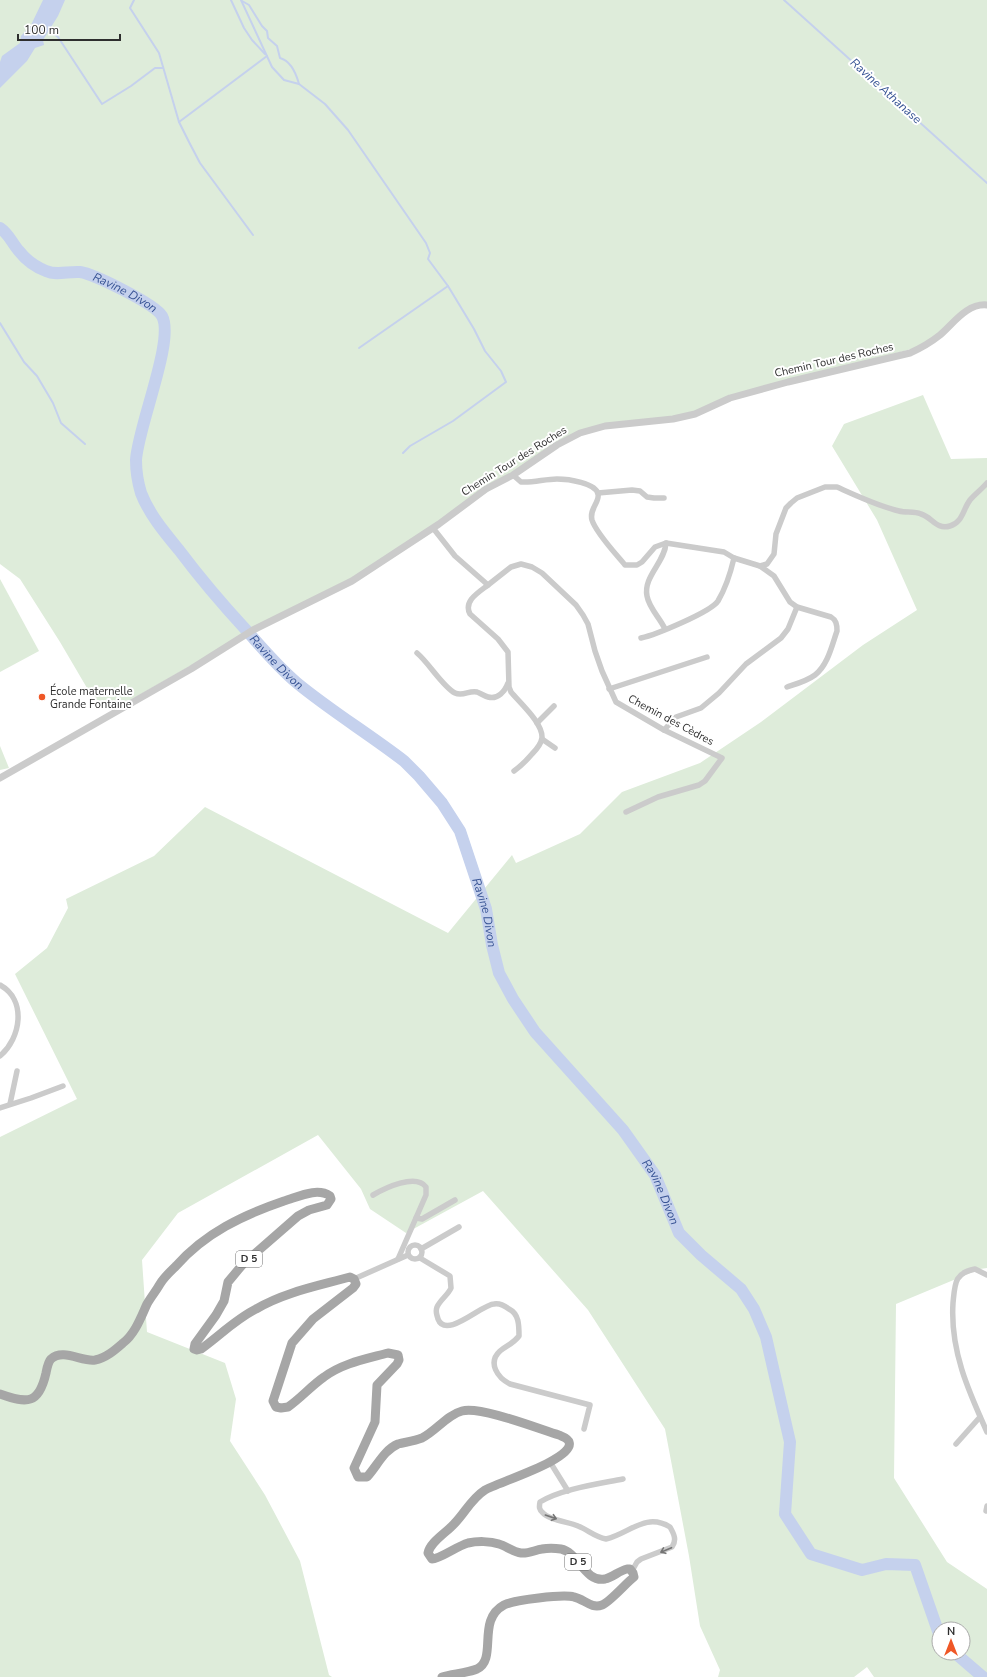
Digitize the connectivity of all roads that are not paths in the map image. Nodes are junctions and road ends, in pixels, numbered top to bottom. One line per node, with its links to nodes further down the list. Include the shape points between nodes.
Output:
1 (987, 305): 2 (street, Chemin Tour des Roches, via 967,311 926,345 910,353 730,398 695,414 593,428 568,439)
2 (513, 475): 4 (street, via 521,482 557,479 589,485); 6 (street, Chemin Tour des Roches, via 486,489)
3 (987, 483): 9 (street, via 969,501 957,522 950,526 934,524 927,516 882,506 837,487 825,487 797,498 786,508 776,534 774,554 767,564)
4 (598, 493): 5 (street, via 632,490 640,491 647,497); 7 (street, via 599,498 592,510 595,527 625,565 637,565 655,547)
5 (664, 498)
6 (434, 528): 10 (street, via 455,556); 25 (street, Chemin Tour des Roches, via 352,581 253,630 191,669)
7 (666, 543): 8 (street, via 724,552); 12 (street, via 664,553 646,590 649,602)
8 (734, 558): 9 (street); 12 (street, via 717,602 709,609)
9 (760, 566): 11 (street, via 774,576 790,602)
10 (488, 585): 16 (street, via 470,600 468,610 508,652); 18 (street, Chemin des Cèdres, via 511,567 521,564 542,573 583,615)
11 (797, 607): 17 (street, via 831,616 835,620 837,631 824,665 804,682); 21 (street, via 788,629 781,638 746,664 701,708 676,717)
12 (665, 629): 13 (street, via 653,636)
13 (641, 638)
14 (417, 653): 16 (street, via 456,694 471,691 495,698 505,690)
15 (707, 657): 18 (street)
16 (508, 682): 20 (street, via 511,692)
17 (787, 687)
18 (609, 689): 21 (street, Chemin des Cèdres, via 616,702)
19 (554, 706): 20 (street)
20 (537, 723): 22 (street)
21 (664, 730): 26 (street, Chemin des Cèdres, via 722,758 699,785 658,797)
22 (542, 739): 23 (street); 24 (street)
23 (555, 748)
24 (514, 771)
25 (0, 778)
26 (626, 812)
27 (0, 985): 28 (street, via 13,997 19,1024 14,1040)
28 (0, 1056)
29 (17, 1071): 31 (street)
30 (63, 1086): 31 (street)
31 (10, 1104): 32 (street)
32 (0, 1108)
33 (373, 1195): 35 (street, via 383,1189 413,1180 424,1184 427,1191)
34 (455, 1200): 35 (street, via 422,1219)
35 (416, 1218): 40 (street)
36 (459, 1226): 37 (street)
37 (421, 1249): 38 (street, via 415,1245 410,1247); 39 (street)
38 (408, 1255): 39 (street, via 415,1260); 40 (street)
39 (420, 1258): 45 (street, via 450,1276 451,1288 437,1306 436,1313 439,1322 444,1326 452,1326 495,1304 514,1311 519,1336 515,1342 500,1351 496,1358 497,1374 510,1384 590,1405)
40 (398, 1259): 42 (street)
41 (987, 1276): 44 (street, via 975,1269 960,1275 955,1282 952,1322 963,1377)
42 (354, 1279): 43 (main road, D 5, via 350,1277 305,1288 274,1299 254,1309 199,1350 194,1348 224,1301 228,1282 242,1264 298,1216 327,1205 331,1199 322,1192 306,1194 229,1224 187,1253 161,1281 138,1324 125,1342 103,1358 85,1360 65,1355 55,1356 48,1363 43,1385 37,1395 23,1400); 48 (main road, D 5, via 356,1284 353,1288 313,1319 292,1343 273,1401 276,1407 288,1407 324,1376 340,1368 356,1361 394,1353 398,1355 398,1364 377,1385 375,1422 355,1464 354,1472 358,1477 367,1477 393,1446 422,1438 454,1415 474,1410 568,1439 570,1445)
43 (0, 1394)
44 (980, 1417): 46 (street); 47 (street)
45 (584, 1428)
46 (987, 1432)
47 (956, 1444)
48 (550, 1462): 50 (street); 51 (main road, D 5, via 476,1496 455,1523 431,1546 429,1556 436,1559 456,1547 486,1542 525,1554 544,1548 561,1549 569,1552 587,1573 603,1579 624,1570)
49 (622, 1479): 50 (street)
50 (568, 1491): 51 (street, one-way to 51, via 540,1502 539,1509 546,1516 579,1526 606,1539 647,1522 659,1522 670,1527 675,1538 672,1547 641,1559)
51 (632, 1571): 52 (main road, via 634,1577 603,1604 595,1607 573,1597 564,1596 504,1605 492,1616 488,1625 485,1662 478,1669)
52 (442, 1677)

